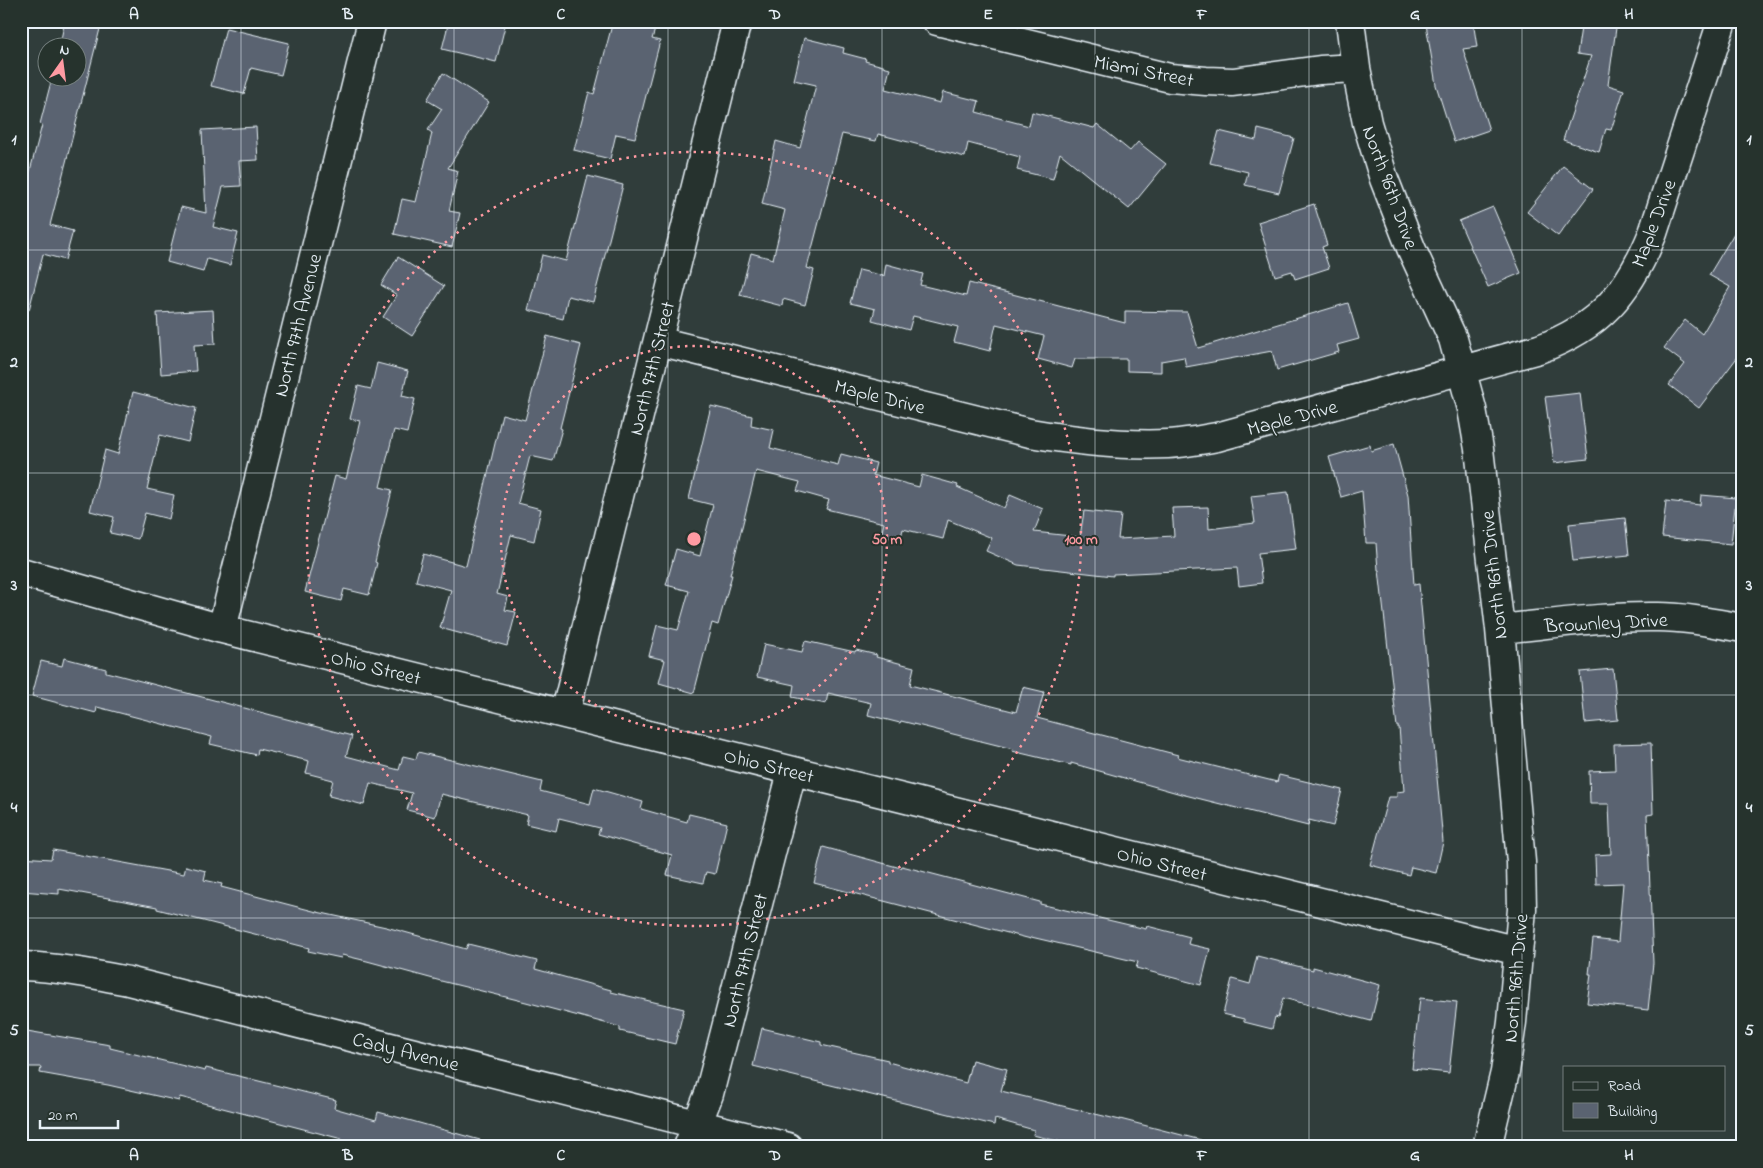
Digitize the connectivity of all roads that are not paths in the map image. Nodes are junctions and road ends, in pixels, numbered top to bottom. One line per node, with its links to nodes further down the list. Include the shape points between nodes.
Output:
1 (372, 21): 11 (street, North 97th Avenue)
2 (737, 21): 7 (street, North 97th Street)
3 (937, 21): 6 (street, Miami Street, via 1170,78 1233,82)
4 (1350, 21): 6 (street, North 96th Drive)
5 (1722, 21): 8 (street, Maple Drive, via 1653,233 1643,258 1625,286 1601,315 1556,343)
6 (1356, 68): 8 (street, North 96th Drive, via 1367,123 1384,179 1411,248 1453,339)
7 (658, 341): 8 (street, Maple Drive, via 1030,433 1120,444 1170,444 1218,437); 13 (street, North 97th Street)
8 (1462, 371): 12 (street, North 96th Drive, via 1479,448)
9 (21, 572): 11 (street, Ohio Street)
10 (1742, 628): 12 (street, Brownley Drive, via 1686,618 1630,617)
11 (222, 629): 13 (street, Ohio Street)
12 (1500, 629): 15 (street, North 96th Drive, via 1521,862 1522,909)
13 (565, 714): 14 (street, Ohio Street)
14 (792, 772): 15 (street, Ohio Street); 17 (street, North 97th Street, via 709,1094)
15 (1518, 951): 19 (street, North 96th Drive, via 1505,1072)
16 (21, 966): 17 (street, Cady Avenue, via 84,972 128,981)
17 (693, 1136): 18 (street, Cady Avenue)
18 (788, 1147)
19 (1487, 1147)

